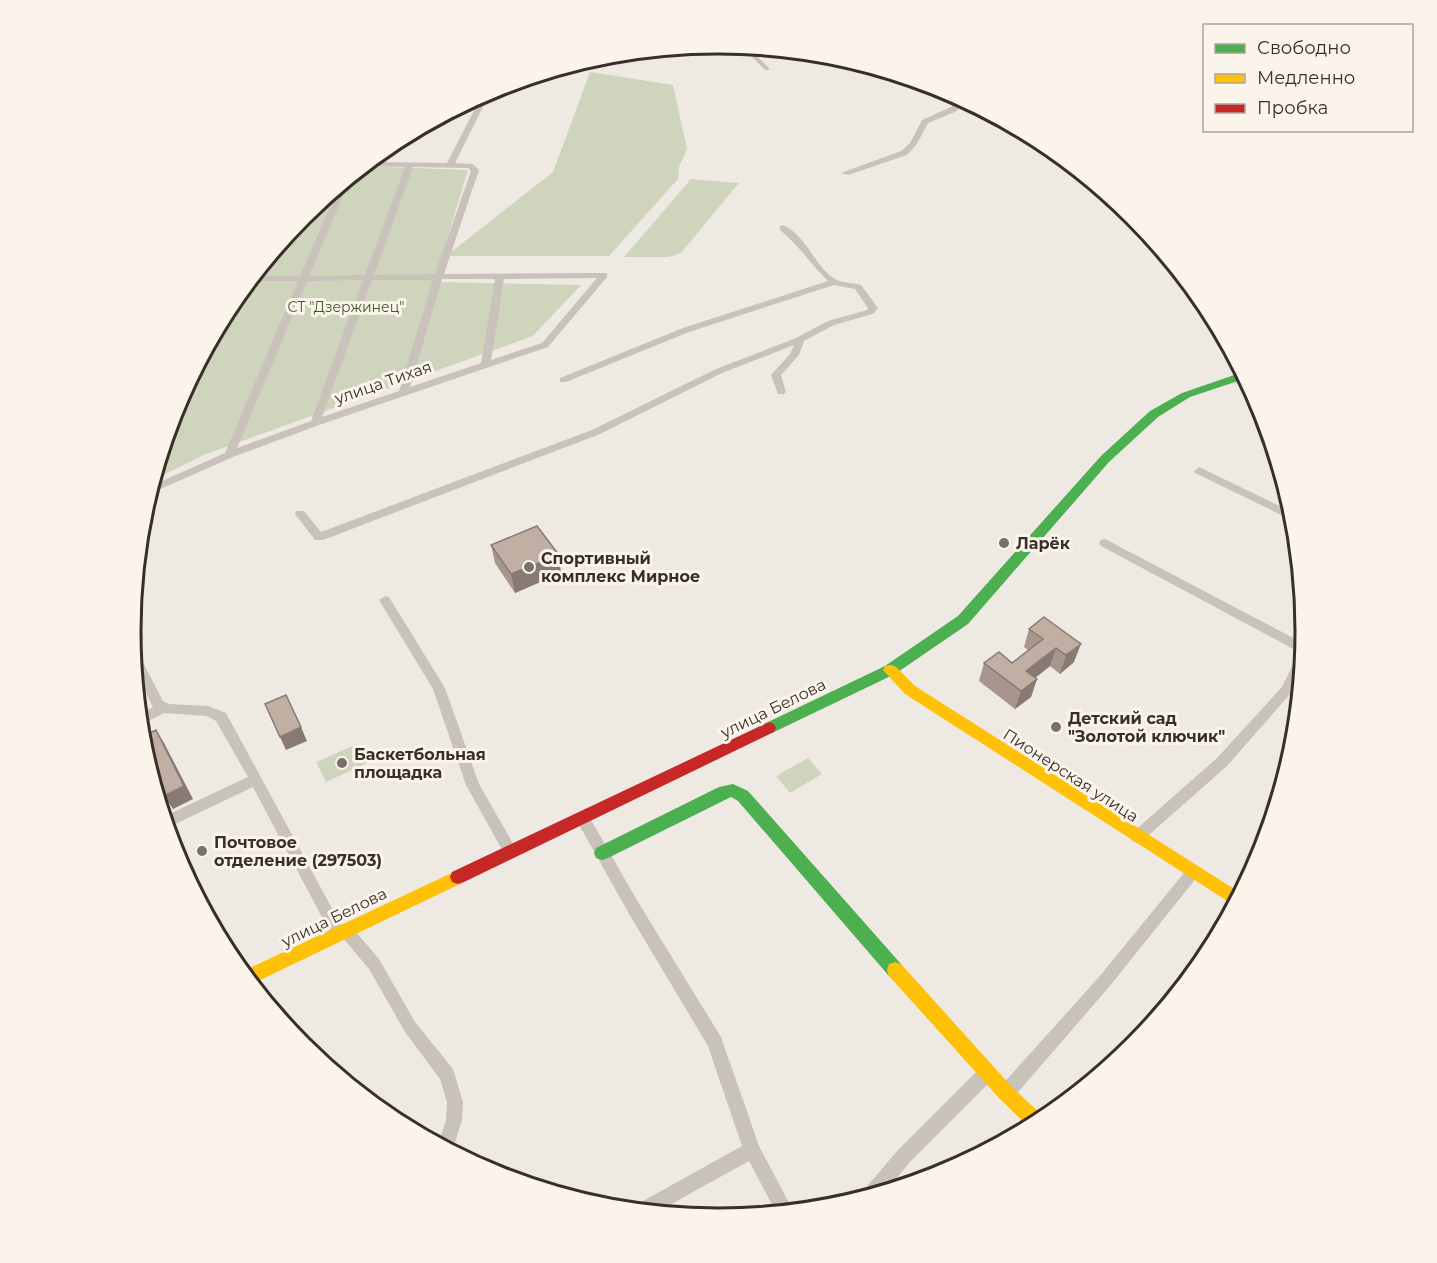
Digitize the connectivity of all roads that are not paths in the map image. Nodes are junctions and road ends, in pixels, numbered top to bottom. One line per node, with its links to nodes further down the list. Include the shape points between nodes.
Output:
1 (753, 55): 2 (street)
2 (767, 69)
3 (956, 106): 8 (street, via 925,122 914,144 904,153)
4 (479, 107): 7 (street)
5 (381, 163): 6 (street)
6 (410, 165): 7 (street); 15 (street)
7 (450, 165): 12 (street, via 475,170)
8 (845, 173)
9 (338, 197): 14 (street)
10 (783, 228): 16 (street)
11 (500, 277): 12 (street); 18 (street); 18 (street, улица Тихая, via 604,275 545,345)
12 (438, 278): 15 (street); 21 (street)
13 (261, 279): 14 (street)
14 (303, 279): 15 (street); 24 (street)
15 (369, 279): 23 (street)
16 (834, 282): 17 (street, via 858,287 873,309 831,323); 20 (street, via 686,330)
17 (799, 340): 22 (street, via 796,355 776,375); 28 (street, via 719,371 596,432 319,537)
18 (486, 364): 21 (street, улица Тихая)
19 (1237, 378): 32 (main road, улица Белова, via 1186,395 1154,414 1105,459 963,620)
20 (563, 380)
21 (404, 392): 23 (street, улица Тихая)
22 (781, 392)
23 (315, 423): 24 (street, улица Тихая)
24 (229, 455): 26 (street, улица Тихая)
25 (1199, 471): 27 (street)
26 (160, 486)
27 (1284, 513)
28 (300, 514)
29 (1105, 543): 31 (street)
30 (385, 600): 41 (street, via 439,688 473,785)
31 (1296, 644)
32 (890, 670): 38 (main road, улица Белова); 40 (main road, Пионерская улица, via 910,690)
33 (142, 673): 35 (street, via 158,705)
34 (1294, 674): 40 (street, via 1287,690 1222,762)
35 (163, 707): 36 (street); 37 (street, via 208,711 221,717)
36 (147, 715)
37 (256, 780): 39 (street); 45 (street)
38 (582, 817): 41 (main road, улица Белова); 42 (street)
39 (173, 819)
40 (1137, 837): 43 (main road, Пионерская улица)
41 (510, 851): 45 (main road, улица Белова)
42 (602, 853): 47 (main road, via 724,792 738,792); 51 (street, via 715,1042)
43 (1193, 872): 44 (main road, Пионерская улица); 48 (street)
44 (1231, 896)
45 (341, 932): 46 (main road, улица Белова); 50 (street, via 374,964 410,1028 447,1075 455,1102)
46 (254, 974)
47 (987, 1072): 48 (main road); 52 (street)
48 (1006, 1094): 49 (main road)
49 (1031, 1117)
50 (447, 1141)
51 (752, 1150): 53 (street); 54 (street)
52 (879, 1186)
53 (653, 1205)
54 (782, 1205)

